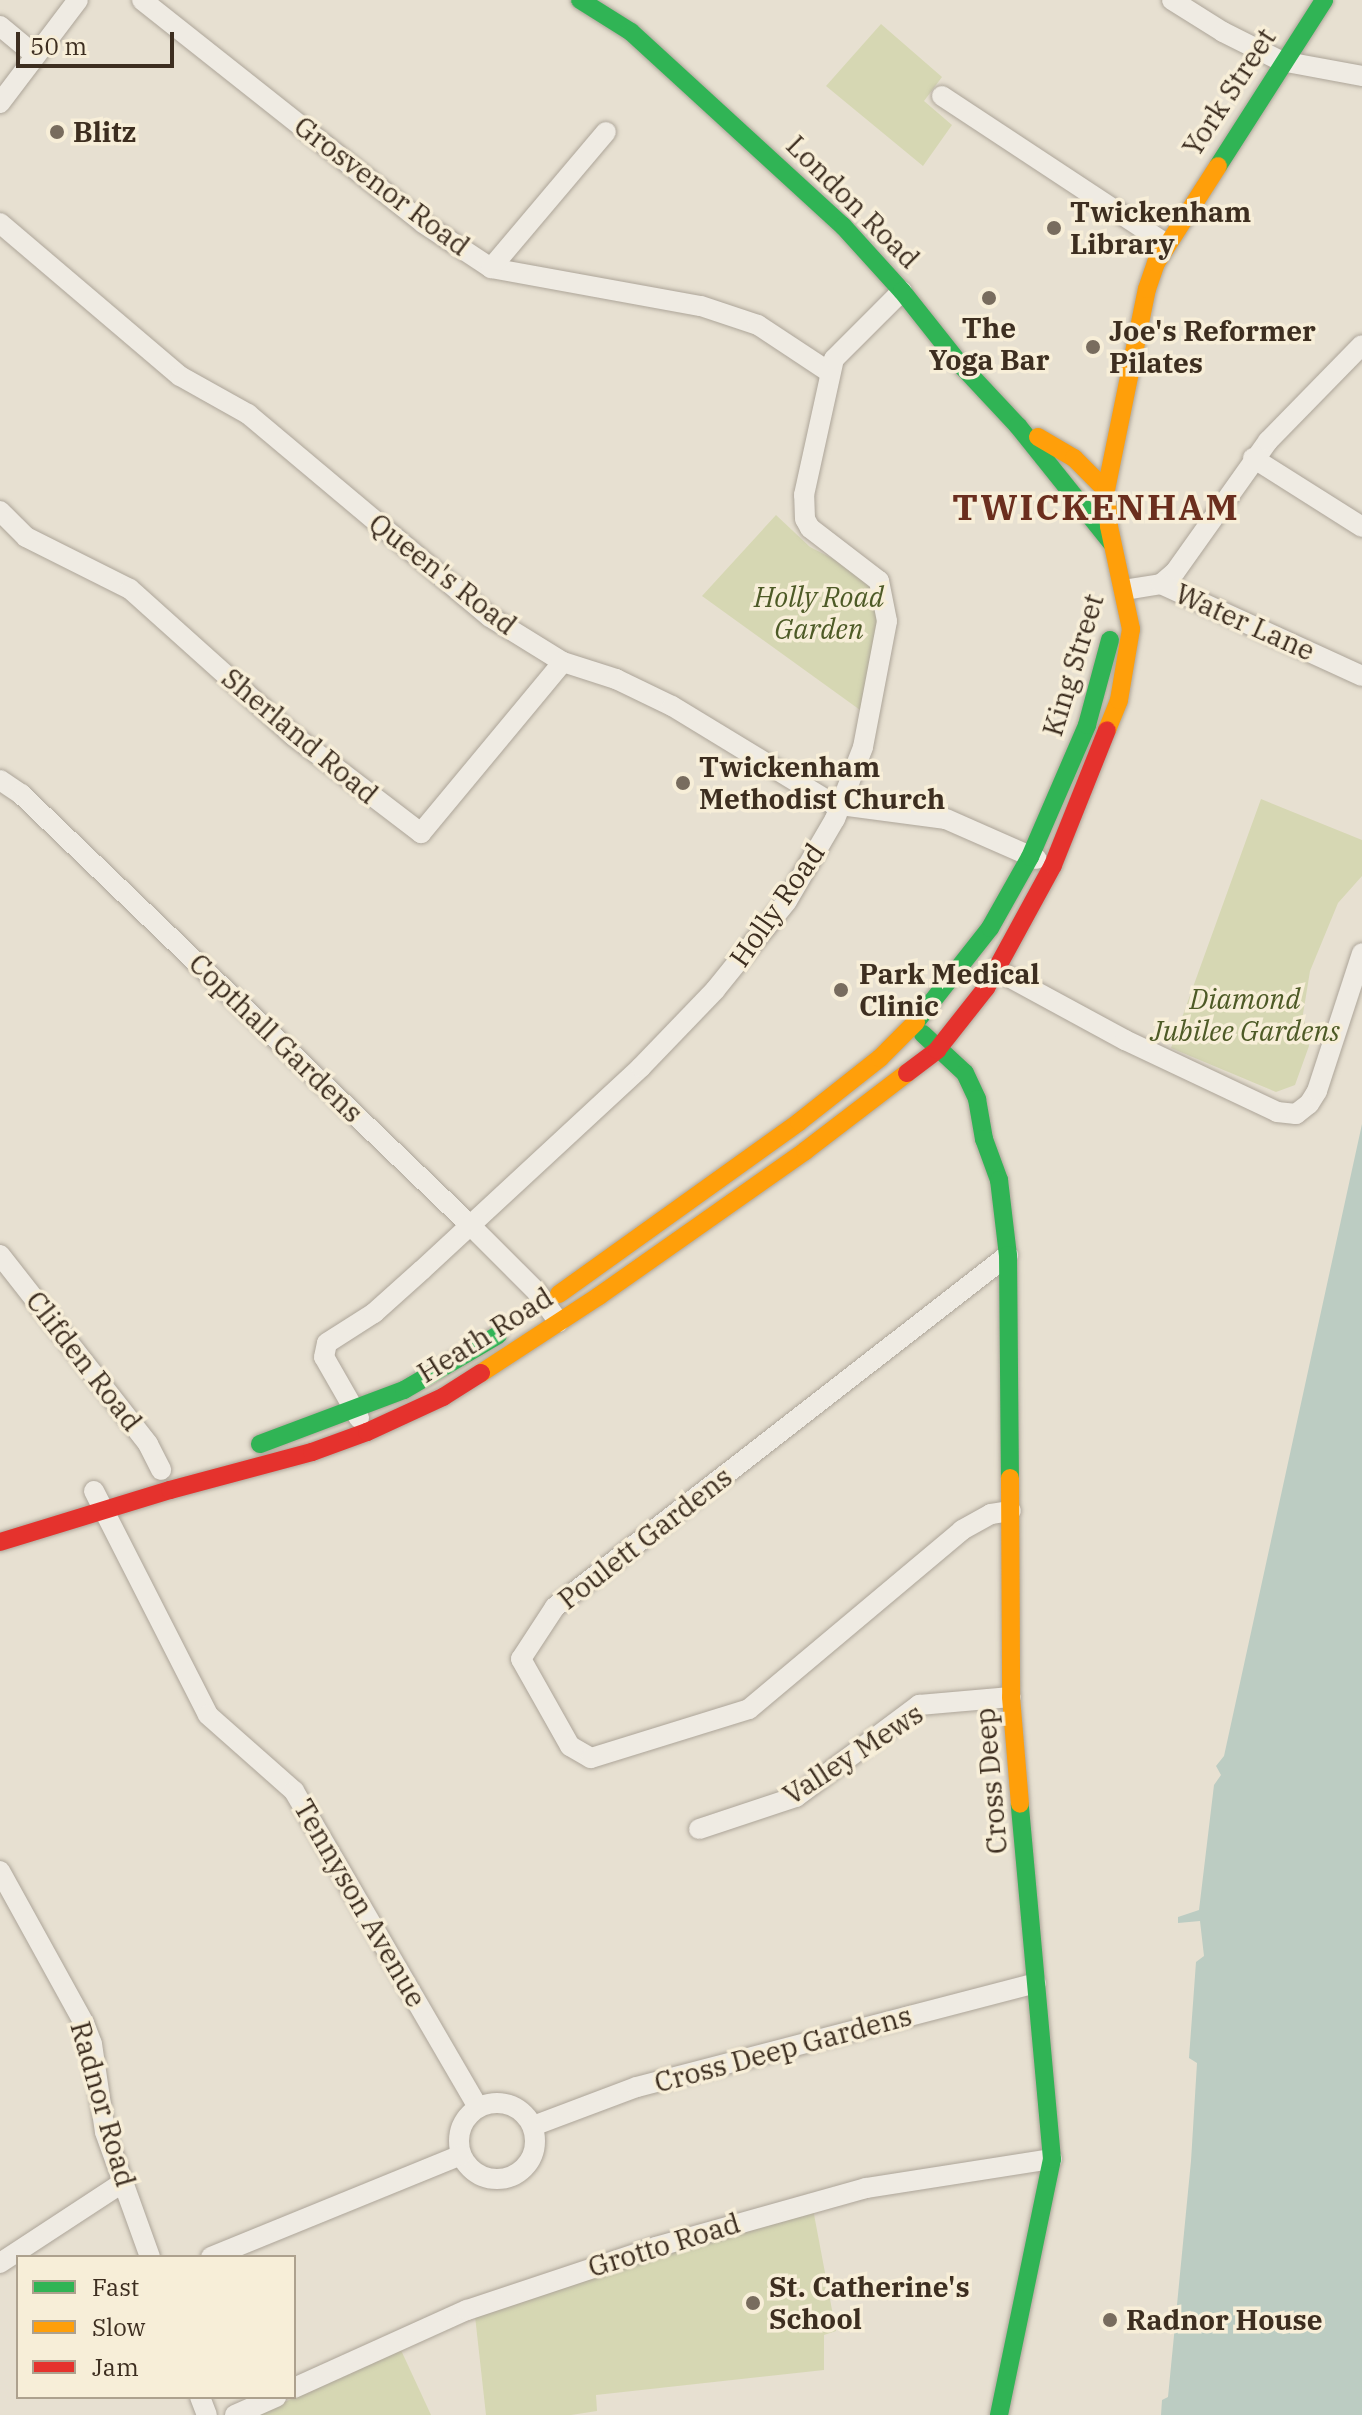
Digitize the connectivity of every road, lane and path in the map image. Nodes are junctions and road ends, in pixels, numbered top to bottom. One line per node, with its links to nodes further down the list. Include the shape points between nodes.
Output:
1 (78, 0): 9 (street)
2 (142, 0): 17 (street, Grosvenor Road, via 423,223)
3 (580, 0): 8 (main road, London Road)
4 (605, 0): 8 (main road, London Road)
5 (1172, 0): 10 (street)
6 (1324, 0): 10 (main road, York Street)
7 (0, 26): 9 (street)
8 (631, 32): 18 (main road, London Road, via 815,198)
9 (35, 55): 13 (street)
10 (1281, 61): 11 (street); 16 (main road, York Street)
11 (1362, 76)
12 (942, 96): 16 (street)
13 (0, 103)
14 (606, 132): 17 (street)
15 (0, 223): 29 (street, Queen's Road, via 180,376 248,414 490,617)
16 (1165, 243): 23 (main road, York Street, via 1147,289)
17 (491, 268): 20 (street, Grosvenor Road, via 701,306 758,325)
18 (902, 291): 20 (street, Holly Road, via 834,359); 21 (main road, London Road)
19 (1362, 345): 22 (street)
20 (829, 372): 32 (street, Holly Road, via 804,495 805,519 816,534 879,581 887,621 863,747)
21 (1018, 426): 23 (main road, London Road, via 1067,453); 26 (main road, London Road)
22 (1253, 458): 25 (street); 27 (street, via 1175,572)
23 (1106, 490): 26 (main road, London Road)
24 (0, 511): 29 (street, Sherland Road, via 26,537 130,589 294,736 421,833)
25 (1362, 527)
26 (1113, 546): 28 (main road, London Road)
27 (1161, 584): 28 (street, Water Lane); 30 (street, Water Lane)
28 (1124, 590): 33 (main road, King Street, via 1087,725); 34 (main road, King Street, via 1131,643 1119,700)
29 (563, 662): 32 (street, Queen's Road, via 616,679 672,706)
30 (1362, 676)
31 (0, 780): 42 (street, Copthall Gardens, via 21,794)
32 (841, 807): 33 (street, Queen's Road, via 946,819); 42 (street, Holly Road, via 787,901 715,990 641,1067)
33 (1030, 857): 34 (street, Queen's Road); 37 (main road, King Street, via 990,928)
34 (1053, 865): 36 (main road, King Street)
35 (1362, 953): 36 (street, via 1317,1091 1302,1112 1277,1112 1125,1040)
36 (996, 970): 38 (main road, King Street)
37 (915, 1025): 38 (main road, Cross Deep); 45 (main road, Heath Road, via 799,1122)
38 (937, 1050): 39 (main road, Cross Deep); 41 (main road, Cross Deep, via 965,1073 977,1099); 46 (main road, Heath Road, via 805,1151)
39 (942, 1074)
40 (963, 1116): 41 (main road, Cross Deep)
41 (984, 1139): 44 (main road, Cross Deep, via 999,1180)
42 (469, 1224): 45 (street, Copthall Gardens); 48 (street, Holly Road, via 374,1313 323,1349)
43 (0, 1255): 51 (street, Clifden Road, via 148,1444)
44 (1008, 1255): 54 (main road, Cross Deep); 54 (street, Poulett Gardens, via 555,1607 521,1659 570,1746 591,1758 749,1709 962,1530 991,1514)
45 (539, 1307): 46 (street, Copthall Gardens)
46 (559, 1322): 49 (main road, Heath Road, via 443,1397)
47 (511, 1327): 48 (main road, Heath Road, via 404,1390)
48 (355, 1411): 49 (street); 50 (main road, Heath Road)
49 (367, 1432): 53 (main road, Heath Road)
50 (238, 1450)
51 (162, 1470)
52 (94, 1491): 53 (street, Tennyson Avenue)
53 (104, 1510): 55 (main road, Heath Road); 60 (street, Tennyson Avenue, via 208,1715 294,1791)
54 (1011, 1511): 56 (main road, Cross Deep)
55 (0, 1542)
56 (1011, 1697): 57 (street, Valley Mews, via 919,1705 796,1797); 59 (main road, Cross Deep)
57 (699, 1829)
58 (0, 1871): 64 (street, Radnor Road, via 84,2023 105,2132)
59 (1036, 1983): 61 (street, Cross Deep Gardens, via 637,2087); 63 (main road, Cross Deep)
60 (478, 2107): 61 (street, via 506,2103); 62 (street, via 461,2124)
61 (533, 2126): 62 (street, via 535,2145 517,2176 484,2176)
62 (461, 2155): 66 (street)
63 (1052, 2159): 68 (street, Grotto Road, via 866,2188 628,2255 467,2310); 71 (main road, Cross Deep)
64 (124, 2182): 65 (street, Radnor Road); 67 (street)
65 (149, 2255)
66 (216, 2255)
67 (0, 2263)
68 (296, 2387)
69 (271, 2399): 70 (street)
70 (235, 2415)
71 (999, 2415)

